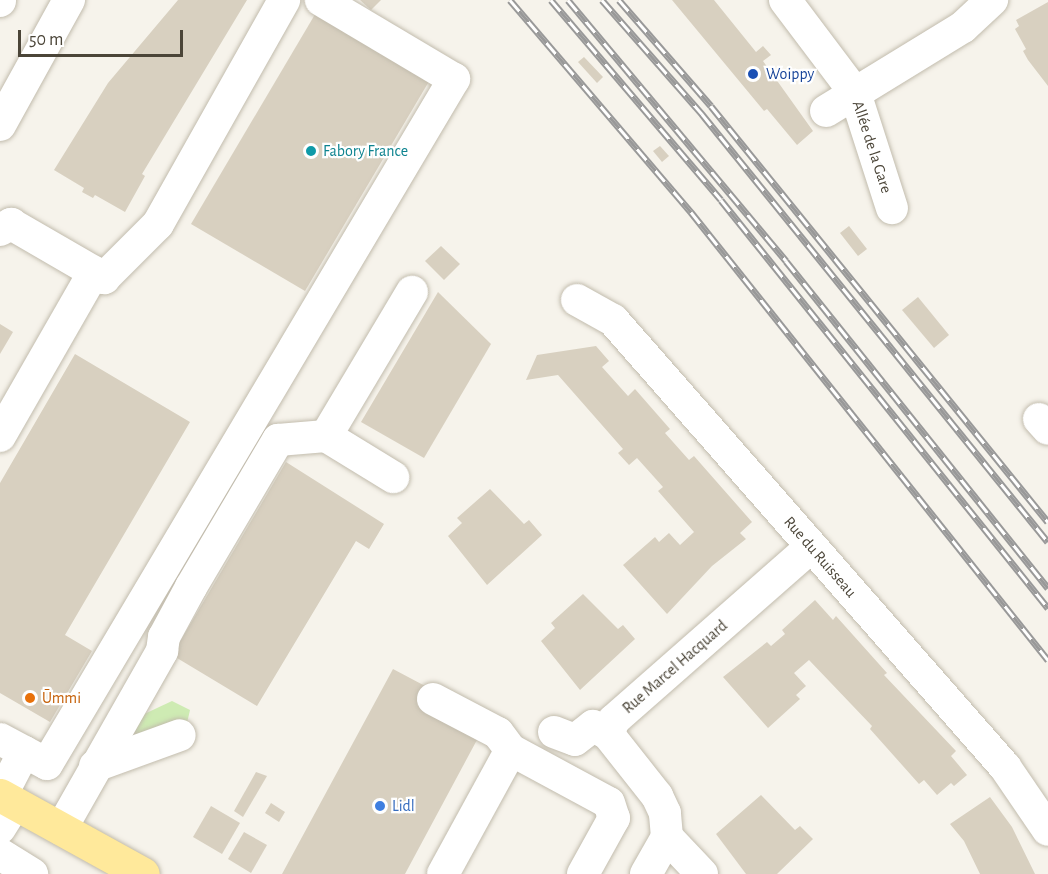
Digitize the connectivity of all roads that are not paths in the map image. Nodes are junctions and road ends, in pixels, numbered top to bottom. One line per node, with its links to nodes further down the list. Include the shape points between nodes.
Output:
1 (69, 0): 8 (street)
2 (284, 0): 11 (street, via 158,224 104,278)
3 (321, 0): 22 (street, via 454,79 47,764)
4 (785, 0): 6 (street, Allée de la Gare)
5 (992, 0): 6 (street, via 963,27)
6 (855, 93): 7 (street); 9 (street, Allée de la Gare)
7 (826, 111)
8 (0, 124)
9 (892, 208)
10 (0, 230): 11 (street, via 11,224)
11 (94, 272): 14 (street)
12 (412, 292): 15 (street)
13 (577, 300): 17 (street, Rue du Ruisseau, via 614,320)
14 (0, 436)
15 (326, 436): 16 (street); 24 (street, via 278,440 191,586 164,637 162,651)
16 (393, 477)
17 (811, 547): 20 (street, Rue Marcel Hacquard, via 614,720); 27 (street, Rue du Ruisseau, via 1005,767)
18 (433, 699): 23 (street, via 498,733)
19 (554, 732): 20 (street, via 575,740 593,726)
20 (608, 734): 28 (street, via 657,796 665,813)
21 (180, 735): 24 (street)
22 (12, 745): 25 (street)
23 (511, 750): 32 (street); 33 (street, via 614,809 614,818)
24 (95, 766): 26 (street)
25 (4, 806): 26 (main road)
26 (61, 829): 31 (main road)
27 (1048, 830)
28 (667, 837): 34 (street); 35 (street)
29 (0, 854): 30 (street)
30 (32, 874)
31 (143, 874)
32 (443, 874)
33 (583, 874)
34 (646, 874)
35 (702, 874)

